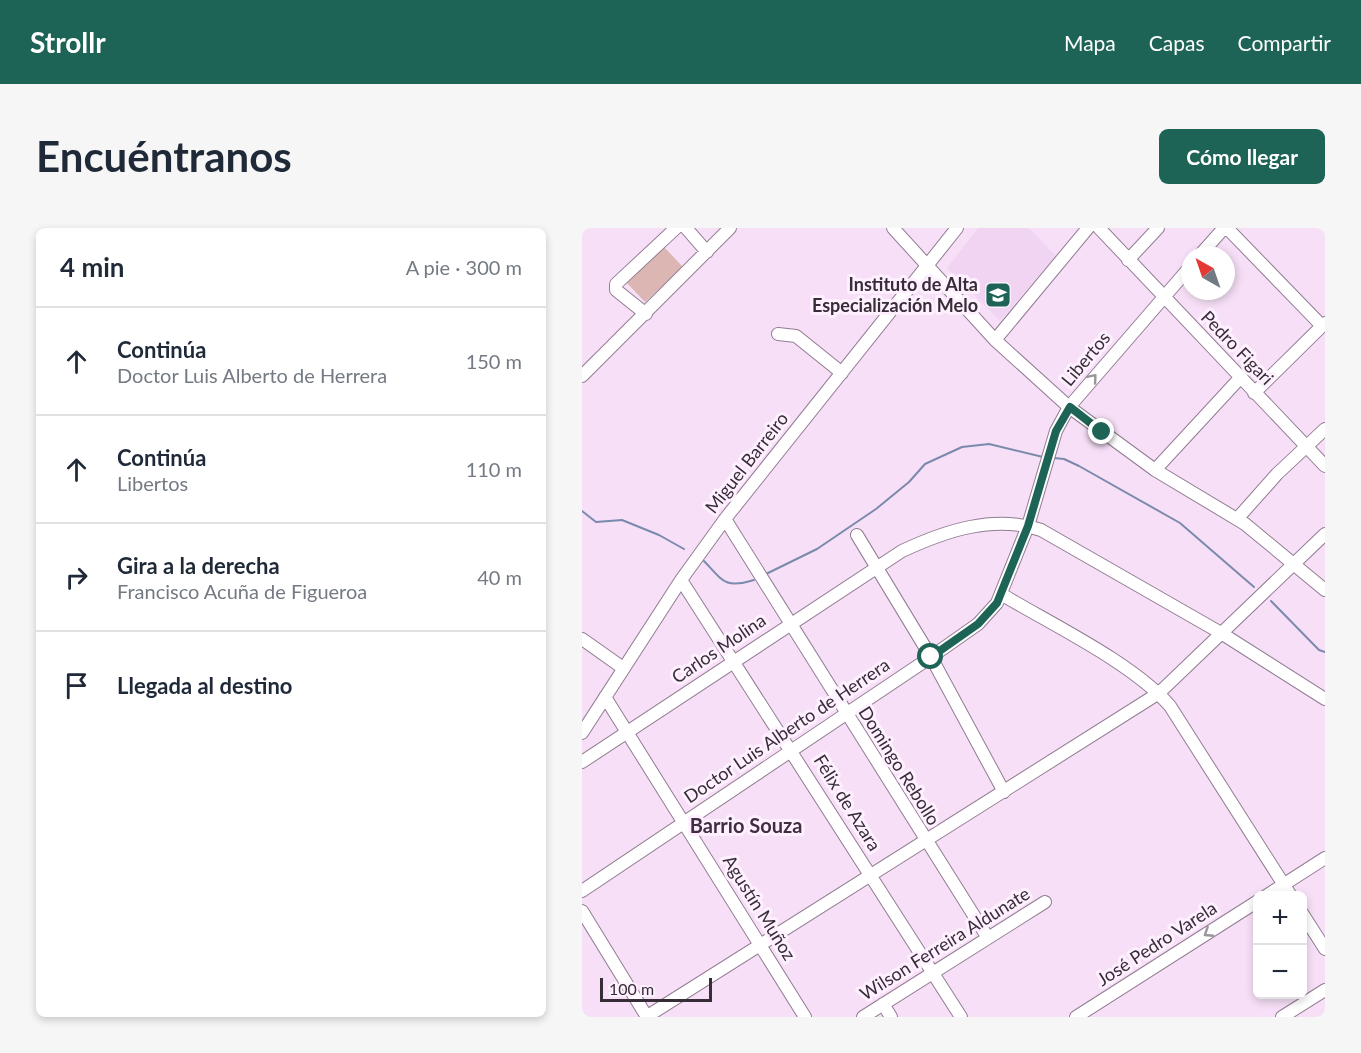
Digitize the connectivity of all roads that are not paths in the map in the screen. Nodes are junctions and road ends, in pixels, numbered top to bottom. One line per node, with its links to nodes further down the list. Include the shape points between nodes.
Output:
1 (676, 228): 16 (street, via 615,287)
2 (686, 228): 11 (street)
3 (730, 228): 11 (street)
4 (893, 228): 13 (street)
5 (957, 228): 13 (street, Miguel Barreiro)
6 (1088, 228): 19 (street)
7 (1099, 228): 12 (street, Pedro Figari)
8 (1158, 228): 12 (street)
9 (1226, 228): 10 (street); 17 (street)
10 (1209, 246)
11 (706, 252): 16 (street)
12 (1128, 260): 15 (street, Pedro Figari)
13 (927, 265): 19 (street); 20 (street, Miguel Barreiro)
14 (1181, 277): 15 (street, Libertos)
15 (1163, 298): 22 (street, Pedro Figari); 24 (street, Libertos, one-way to 15)
16 (646, 314): 21 (street)
17 (1323, 324): 23 (street)
18 (778, 334): 20 (street, via 796,336)
19 (995, 339): 24 (street)
20 (842, 373): 29 (street, Miguel Barreiro)
21 (582, 376)
22 (1240, 378): 23 (street, Pedro Figari); 28 (street)
23 (1254, 393): 26 (street, Pedro Figari)
24 (1070, 407): 28 (street); 31 (street, Libertos, via 1056,431)
25 (1325, 429): 26 (street)
26 (1306, 446): 27 (street, Pedro Figari); 30 (street)
27 (1325, 466)
28 (1155, 470): 30 (street)
29 (725, 519): 36 (street, Miguel Barreiro); 39 (street, Domingo Rebollo)
30 (1237, 519): 34 (street)
31 (1028, 526): 35 (street, Carlos Molina, via 974,525 921,542); 38 (street, Doctor Luis Alberto de Herrera); 40 (street, Carlos Molina)
32 (1325, 534): 34 (street)
33 (857, 535): 35 (street)
34 (1294, 564): 37 (street); 40 (street)
35 (876, 566): 39 (street, Carlos Molina); 42 (street)
36 (681, 580): 43 (street, Félix de Azara); 44 (street, Miguel Barreiro)
37 (1325, 590)
38 (1001, 594): 42 (street, Doctor Luis Alberto de Herrera, via 978,624); 45 (street, via 1112,660)
39 (790, 623): 43 (street, Carlos Molina); 48 (street, Domingo Rebollo)
40 (1221, 633): 45 (street); 47 (street, Carlos Molina)
41 (582, 639): 44 (street)
42 (931, 657): 48 (street, Doctor Luis Alberto de Herrera); 53 (street)
43 (735, 661): 49 (street, Carlos Molina); 51 (street, Félix de Azara)
44 (623, 668): 46 (street, Miguel Barreiro)
45 (1159, 693): 53 (street); 58 (street)
46 (604, 697): 49 (street, Agustín Muñoz); 50 (street, Miguel Barreiro)
47 (1325, 699)
48 (845, 713): 51 (street, Doctor Luis Alberto de Herrera); 55 (street, Domingo Rebollo)
49 (626, 732): 52 (street, Carlos Molina); 54 (street, Agustín Muñoz)
50 (582, 733)
51 (791, 749): 54 (street, Doctor Luis Alberto de Herrera); 57 (street, Félix de Azara)
52 (582, 762)
53 (1004, 792): 55 (street)
54 (684, 822): 59 (street, Doctor Luis Alberto de Herrera); 67 (street, Agustín Muñoz)
55 (925, 840): 57 (street); 66 (street, Domingo Rebollo)
56 (1325, 858): 58 (street)
57 (870, 875): 67 (street); 69 (street, Félix de Azara)
58 (1284, 884): 60 (street); 61 (street)
59 (582, 891)
60 (1274, 891)
61 (1289, 891)
62 (1045, 902): 66 (street, Wilson Ferreira Aldunate)
63 (1253, 904): 77 (street, José Pedro Varela, one-way to 77)
64 (582, 910): 72 (street)
65 (1307, 921): 68 (street)
66 (988, 938): 69 (street, Wilson Ferreira Aldunate)
67 (760, 945): 72 (street); 73 (street, Agustín Muñoz)
68 (1325, 949)
69 (933, 973): 71 (street, Wilson Ferreira Aldunate); 76 (street, Félix de Azara)
70 (1325, 990): 78 (street)
71 (883, 1004): 74 (street, Wilson Ferreira Aldunate); 75 (street)
72 (647, 1017)
73 (805, 1017)
74 (863, 1017)
75 (891, 1017)
76 (961, 1017)
77 (1076, 1017)
78 (1281, 1017)

